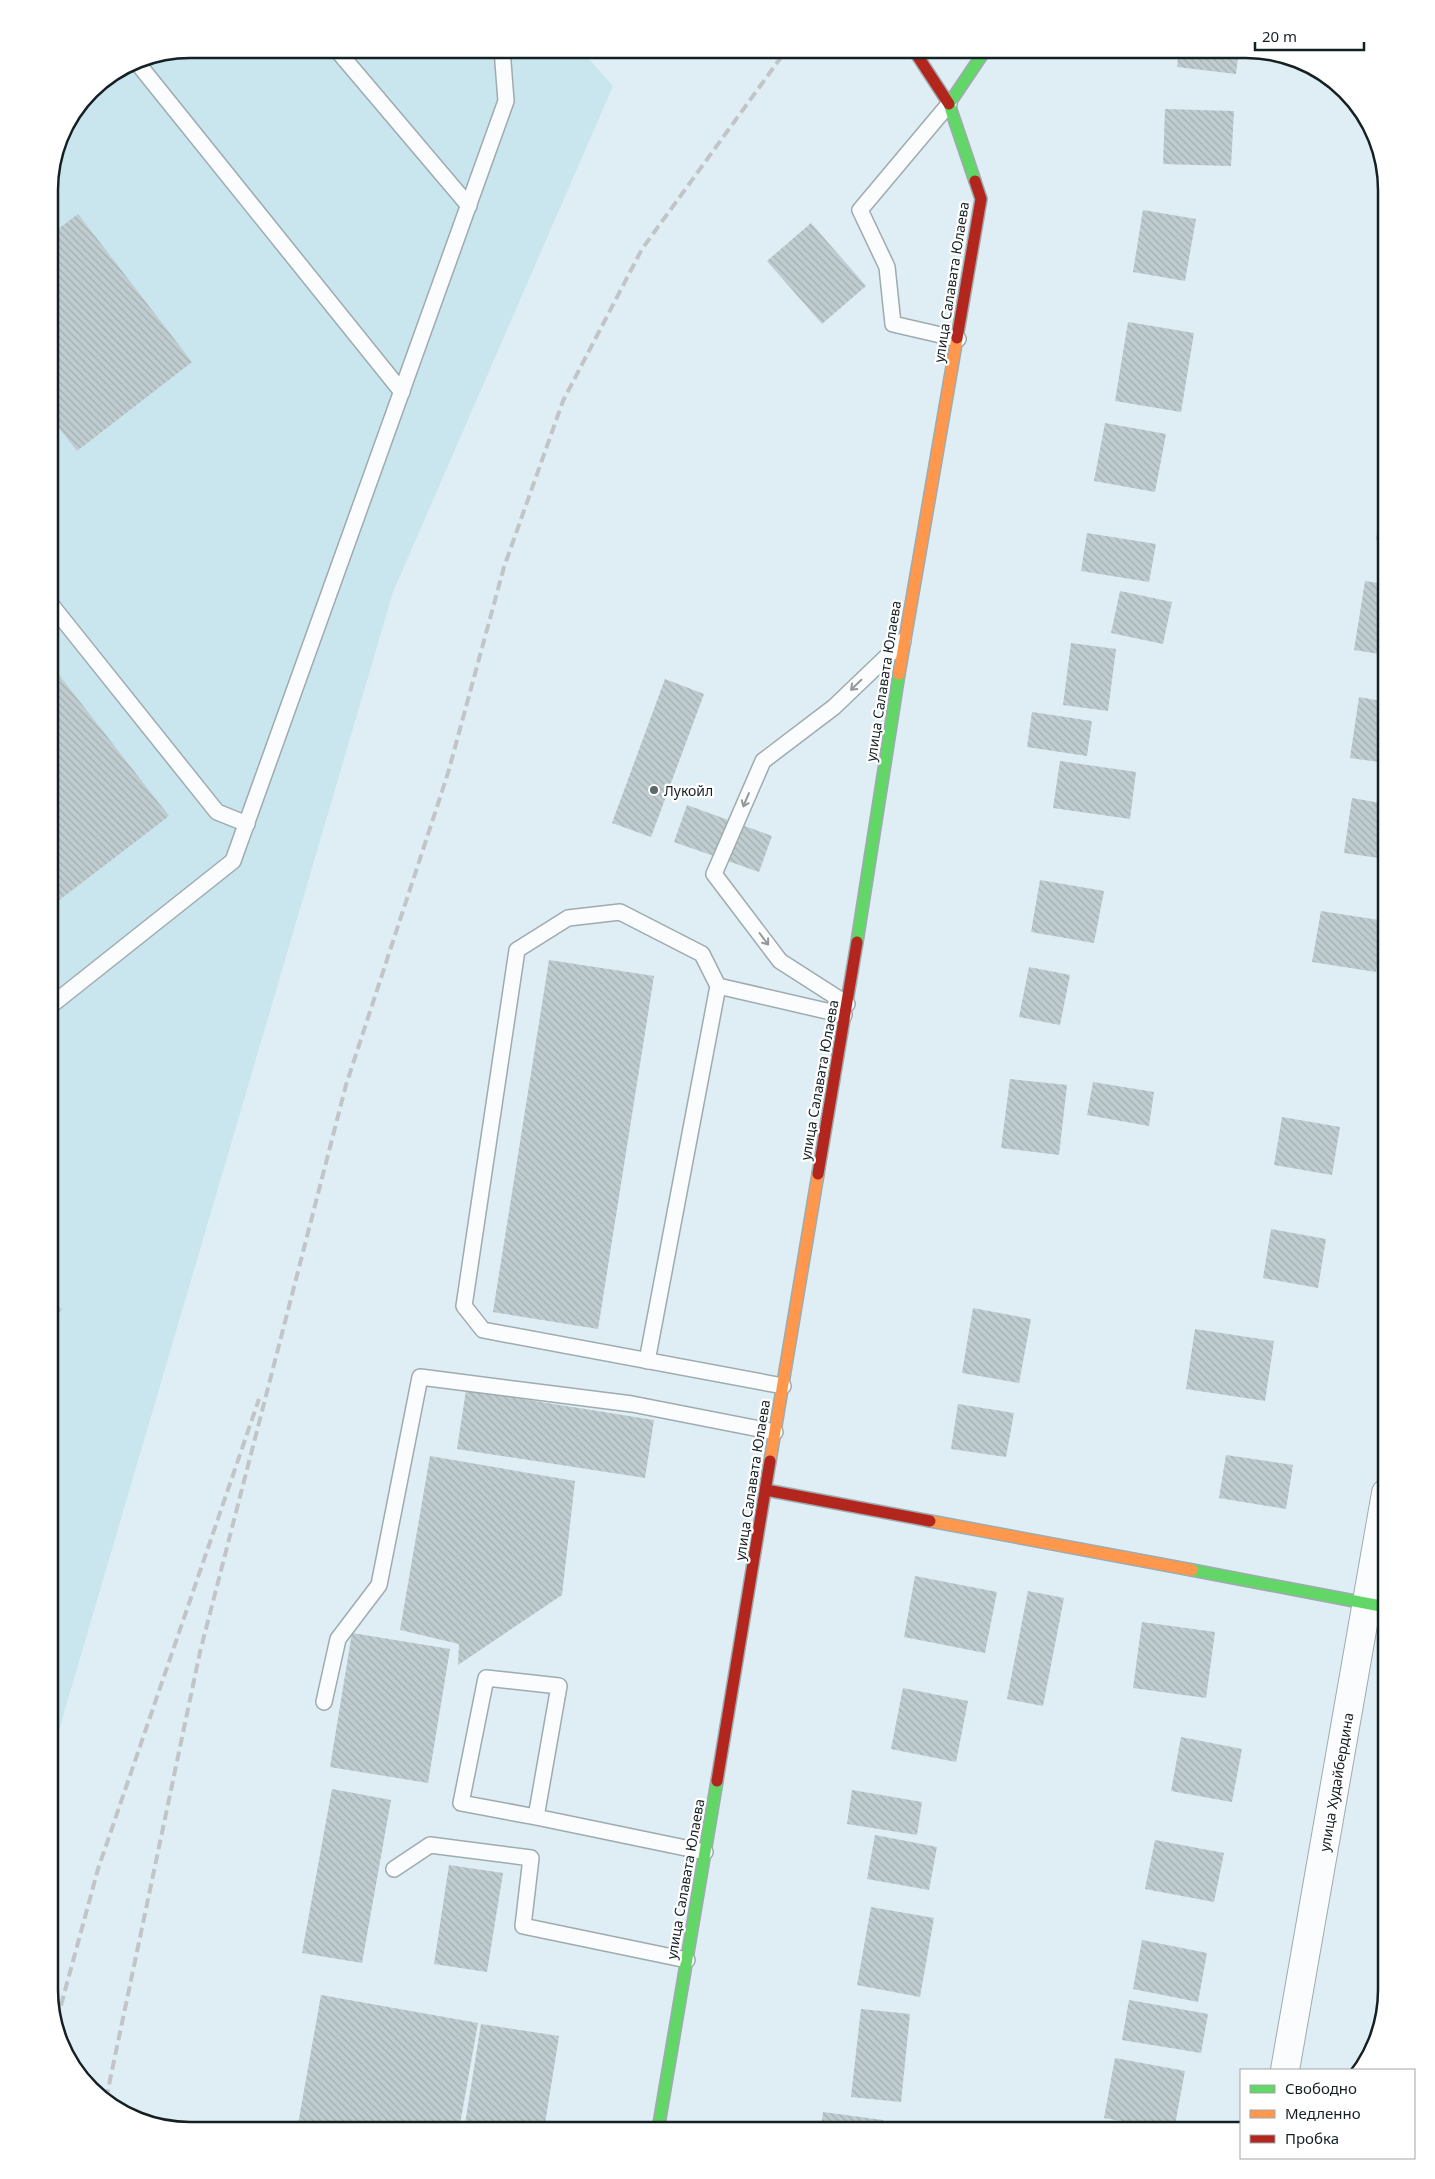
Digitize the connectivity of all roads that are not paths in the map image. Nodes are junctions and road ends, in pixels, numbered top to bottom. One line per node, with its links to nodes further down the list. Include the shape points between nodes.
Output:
1 (344, 58): 7 (lane)
2 (503, 58): 7 (lane, via 506,101)
3 (918, 58): 6 (street, улица Салавата Юлаева)
4 (980, 58): 6 (street)
5 (142, 67): 9 (lane)
6 (949, 104): 8 (street, улица Салавата Юлаева, via 981,199); 8 (lane, via 860,210 887,267 893,324)
7 (469, 206): 9 (lane)
8 (958, 339): 11 (street, улица Салавата Юлаева)
9 (402, 392): 12 (lane)
10 (58, 613): 12 (lane, via 217,812)
11 (904, 640): 15 (street, улица Салавата Юлаева); 15 (lane, one-way to 15, via 834,706 763,761 714,874 780,961)
12 (247, 824): 14 (lane, via 234,861)
13 (718, 986): 15 (lane); 16 (lane); 16 (lane, via 702,954 620,912 568,918 517,950 464,1306 483,1330)
14 (58, 1000)
15 (845, 1010): 17 (street, улица Салавата Юлаева)
16 (646, 1361): 17 (lane)
17 (783, 1386): 18 (street, улица Салавата Юлаева)
18 (775, 1432): 19 (street, улица Салавата Юлаева); 21 (lane, via 632,1404 420,1377 379,1585 338,1639)
19 (766, 1490): 20 (street); 23 (street, улица Салавата Юлаева)
20 (1377, 1606): 26 (street, улица Худайбердина)
21 (324, 1702)
22 (536, 1817): 22 (lane, via 461,1803 486,1678 559,1686); 23 (lane)
23 (705, 1852): 25 (street, улица Салавата Юлаева)
24 (394, 1869): 25 (lane, via 430,1844 531,1858 524,1926)
25 (687, 1960): 27 (street, улица Салавата Юлаева)
26 (1285, 2069)
27 (659, 2121)

